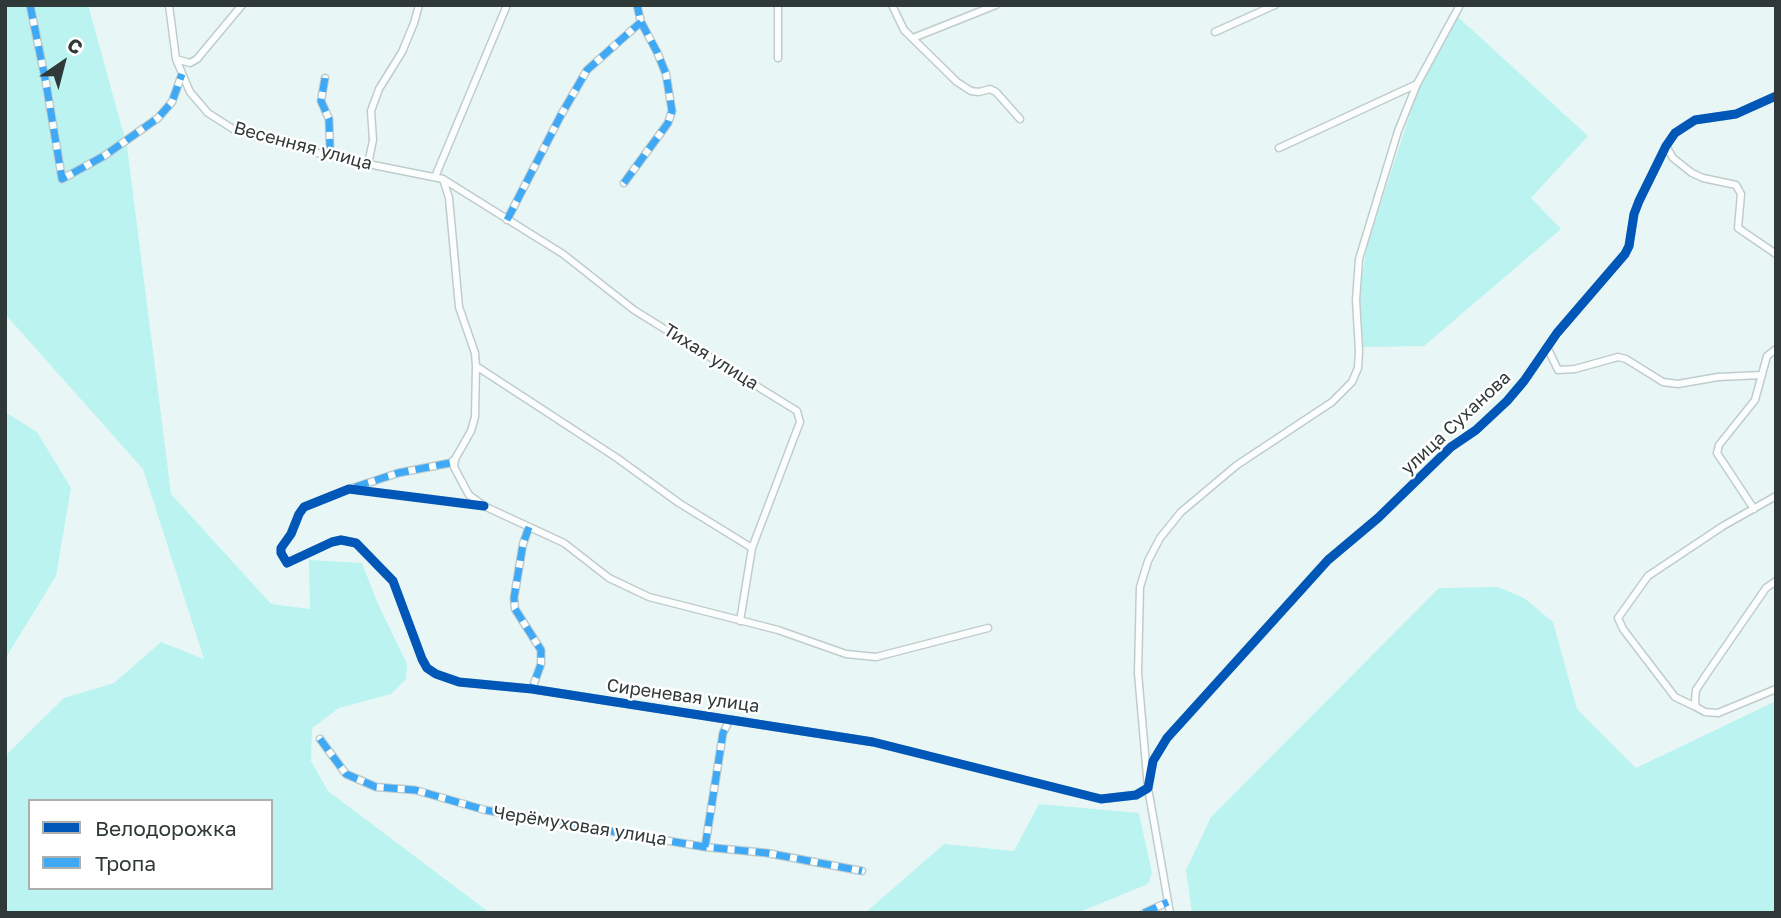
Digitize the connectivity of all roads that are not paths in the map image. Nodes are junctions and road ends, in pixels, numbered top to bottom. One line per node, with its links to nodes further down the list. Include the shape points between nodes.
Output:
1 (30, 5): 17 (street, via 62,179 158,118 172,102)
2 (169, 5): 16 (street, Весенняя улица)
3 (242, 5): 16 (street, via 197,59 190,63)
4 (419, 5): 25 (street, via 402,52 371,111 373,140)
5 (508, 5): 26 (street)
6 (637, 5): 12 (street)
7 (778, 5): 15 (street)
8 (892, 5): 14 (street)
9 (996, 5): 14 (street)
10 (1275, 5): 13 (street)
11 (1460, 5): 19 (street)
12 (641, 22): 28 (street, via 666,74 672,111); 29 (street, via 587,70)
13 (1215, 32)
14 (913, 38): 21 (street, via 957,82 971,92 996,92)
15 (778, 58)
16 (176, 59): 17 (street, Весенняя улица)
17 (182, 74): 24 (street, Весенняя улица, via 198,104 233,129)
18 (325, 78): 24 (street, via 321,101 328,119)
19 (1417, 84): 23 (street); 50 (street, via 1359,259 1359,351 1352,382 1332,402 1237,465 1181,512 1148,561 1140,587 1138,673)
20 (1776, 96): 22 (street, улица Суханова, via 1736,114 1688,123)
21 (1020, 119)
22 (1666, 146): 30 (street, via 1692,173 1736,185 1741,194 1738,228); 31 (street, улица Суханова, via 1634,214 1625,254)
23 (1279, 148)
24 (328, 156): 25 (street, Весенняя улица)
25 (368, 164): 26 (street, Весенняя улица)
26 (435, 177): 27 (street, Весенняя улица)
27 (443, 179): 29 (street, Тихая улица); 33 (street, via 459,307)
28 (624, 184)
29 (508, 220): 41 (street, Тихая улица, via 563,254 635,310 797,411 800,422)
30 (1776, 254)
31 (1547, 347): 34 (street, via 1558,370 1618,357 1663,382 1678,384 1718,376); 50 (street, улица Суханова, via 1507,401 1328,560 1186,715 1153,761)
32 (1776, 349): 34 (street, via 1767,356)
33 (476, 366): 35 (street, via 475,417); 41 (street)
34 (1762, 375): 39 (street, via 1755,400 1717,453)
35 (455, 459): 36 (street); 38 (street, via 460,482)
36 (349, 489): 38 (street); 45 (street, Сиреневая улица, via 304,507 281,548 287,562 332,542 356,543 393,581 427,668 459,682)
37 (1776, 496): 39 (street)
38 (484, 506): 40 (street)
39 (1754, 509): 47 (street, via 1648,576 1618,618 1675,697)
40 (528, 527): 43 (street, via 564,543 622,586); 45 (street, via 514,598 515,609 541,650)
41 (752, 548): 43 (street, Тихая улица)
42 (1776, 581): 47 (street, via 1766,588 1696,690)
43 (740, 621): 44 (street, via 863,657)
44 (988, 628)
45 (532, 689): 48 (street, Сиреневая улица)
46 (1776, 689): 47 (street, via 1718,713)
47 (1696, 707)
48 (734, 719): 50 (street, Сиреневая улица, via 886,745 1101,799 1136,796); 51 (street, via 723,733)
49 (320, 739): 51 (street, Черёмуховая улица, via 346,774 376,787 415,790 485,810)
50 (1148, 788): 53 (street)
51 (705, 847): 52 (street, Черёмуховая улица)
52 (862, 871)
53 (1168, 902): 54 (street); 55 (street)
54 (1144, 913)
55 (1170, 913)

